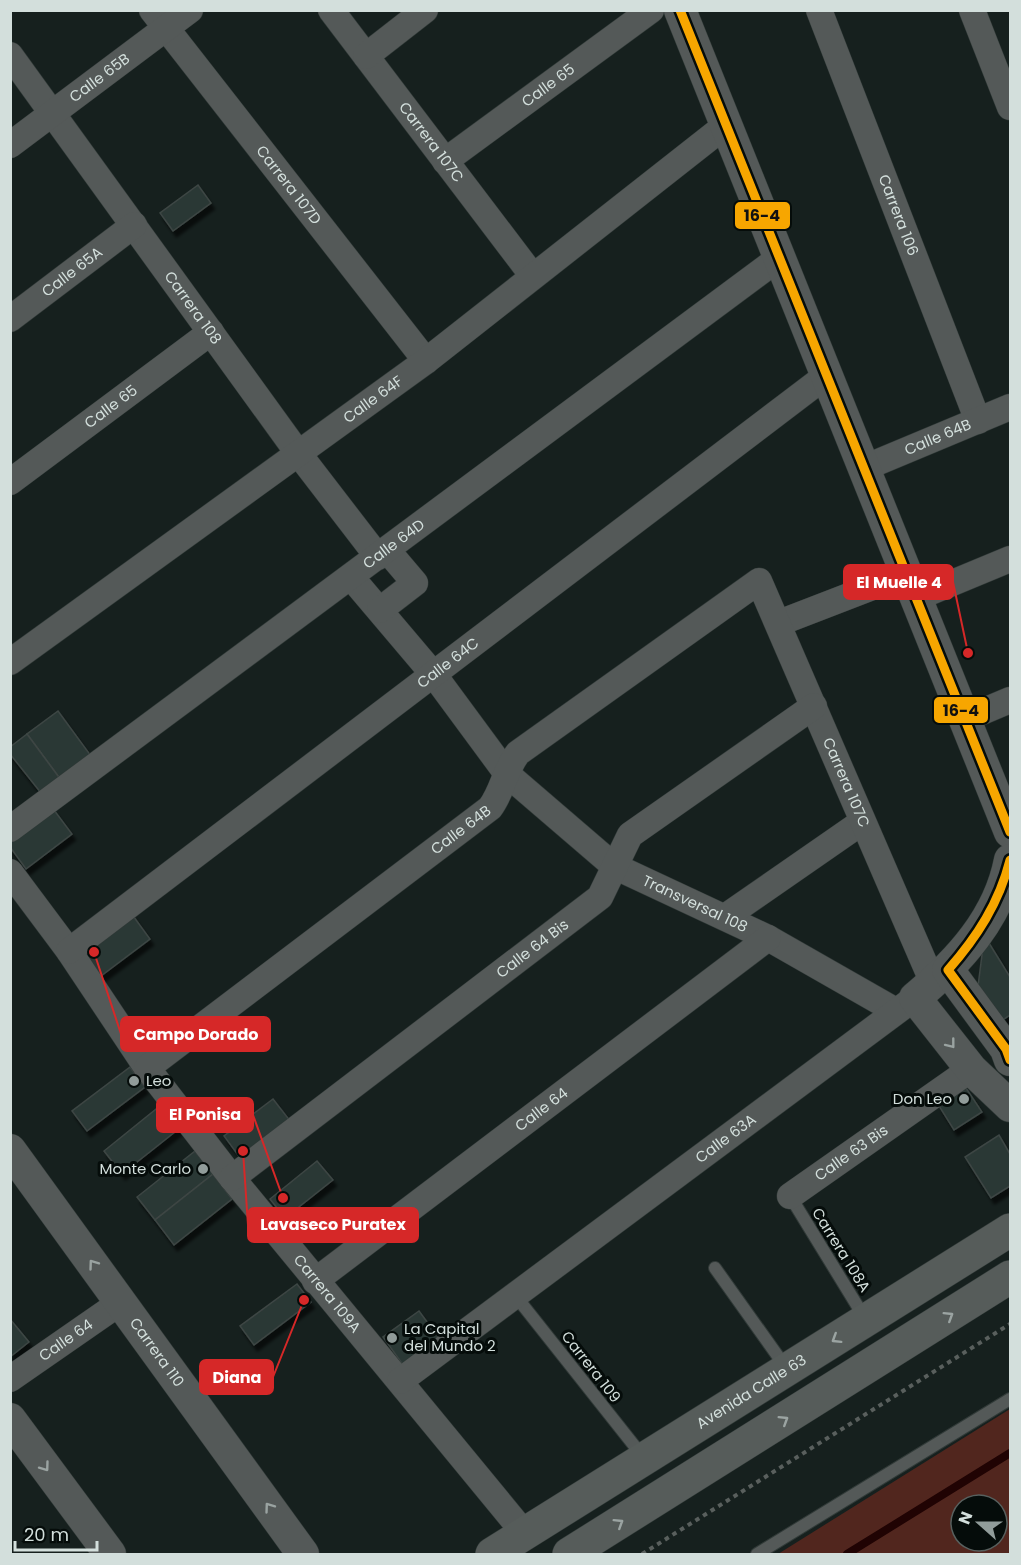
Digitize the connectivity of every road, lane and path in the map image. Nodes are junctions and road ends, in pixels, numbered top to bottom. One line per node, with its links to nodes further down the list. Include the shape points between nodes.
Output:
1 (190, 10): 8 (street, Calle 65B)
2 (330, 10): 10 (street, Carrera 107C)
3 (425, 10): 10 (street)
4 (651, 10): 15 (street, Calle 65)
5 (680, 10): 13 (street)
6 (819, 10): 24 (street, Carrera 106)
7 (972, 10): 11 (street)
8 (158, 20): 12 (street, Calle 65B); 21 (street, Carrera 107D)
9 (10, 55): 12 (street, Carrera 108)
10 (366, 56): 15 (street, Carrera 107C)
11 (1011, 107)
12 (53, 114): 14 (street, Calle 65B); 16 (street, Carrera 108)
13 (726, 125): 17 (street); 18 (street, Calle 64F)
14 (10, 145)
15 (445, 161): 18 (street, Carrera 107C)
16 (134, 225): 19 (street, Calle 65A); 20 (street, Carrera 108)
17 (779, 258): 22 (street); 28 (street, Calle 64D)
18 (532, 275): 21 (street, Calle 64F)
19 (10, 319)
20 (211, 332): 25 (street, Carrera 108); 27 (street, Calle 65)
21 (426, 361): 25 (street, Calle 64F)
22 (827, 375): 26 (street); 36 (street, Calle 64C)
23 (1011, 408): 24 (street, Calle 64B)
24 (978, 421): 26 (street, Calle 64B)
25 (298, 453): 28 (street, Carrera 108); 35 (street, Calle 64F)
26 (864, 468): 32 (street)
27 (10, 482)
28 (383, 554): 30 (street, Calle 64D); 33 (street, Carrera 108, via 415,584)
29 (1011, 559): 32 (street)
30 (351, 577): 33 (street); 42 (street, Calle 64D)
31 (759, 581): 34 (street, Carrera 107C); 40 (street, Calle 64B, via 518,753)
32 (911, 586): 34 (street); 39 (street)
33 (380, 610): 36 (street)
34 (779, 623): 38 (street, Carrera 107C)
35 (10, 662)
36 (434, 675): 40 (street); 49 (street, Calle 64C)
37 (1011, 700): 39 (street)
38 (814, 706): 41 (street, Carrera 107C); 45 (street, Calle 64 Bis, via 630,835)
39 (964, 719): 43 (street)
40 (507, 774): 45 (street, Transversal 108); 52 (street, Calle 64B, via 490,808)
41 (862, 822): 47 (street); 50 (street, Carrera 107C)
42 (10, 829)
43 (1011, 832)
44 (1011, 860): 50 (street, Calle 63A, via 996,902 976,936)
45 (614, 866): 47 (street, Transversal 108); 56 (street, Calle 64 Bis, via 600,897)
46 (10, 872): 49 (street, Carrera 109A)
47 (725, 918): 48 (street, Transversal 108)
48 (768, 938): 50 (street, Transversal 108); 61 (street, Calle 64)
49 (69, 951): 52 (street, Carrera 109A)
50 (923, 991): 51 (street, Carrera 107C); 53 (street, Carrera 107C, one-way to 53); 62 (street, Calle 63A)
51 (1006, 1041)
52 (147, 1068): 56 (street, Carrera 109A)
53 (971, 1068): 54 (street, Carrera 107C); 57 (street, Calle 63 Bis)
54 (1011, 1106)
55 (10, 1150): 63 (street, Carrera 110, one-way to 55)
56 (232, 1178): 61 (street, Carrera 109A)
57 (790, 1196): 64 (lane, Carrera 108A)
58 (1011, 1230): 64 (main road, Avenida Calle 63)
59 (715, 1268): 66 (lane)
60 (1011, 1277): 76 (main road, one-way to 60)
61 (315, 1281): 68 (street, Carrera 109A)
62 (514, 1294): 68 (street, Calle 63A); 71 (lane, Carrera 109)
63 (121, 1302): 67 (street, Calle 64); 74 (street, Carrera 110, one-way to 63)
64 (866, 1320): 66 (main road, Avenida Calle 63, one-way to 66)
65 (1011, 1324): 77 (path)
66 (787, 1370): 71 (main road, Avenida Calle 63)
67 (10, 1379)
68 (400, 1381): 72 (street, Carrera 109A)
69 (1011, 1399): 78 (lane)
70 (10, 1419): 73 (street, one-way to 73)
71 (645, 1459): 72 (main road, Avenida Calle 63)
72 (525, 1534): 75 (main road, Avenida Calle 63)
73 (110, 1554)
74 (303, 1554)
75 (492, 1554)
76 (569, 1554)
77 (642, 1554)
78 (757, 1554)

